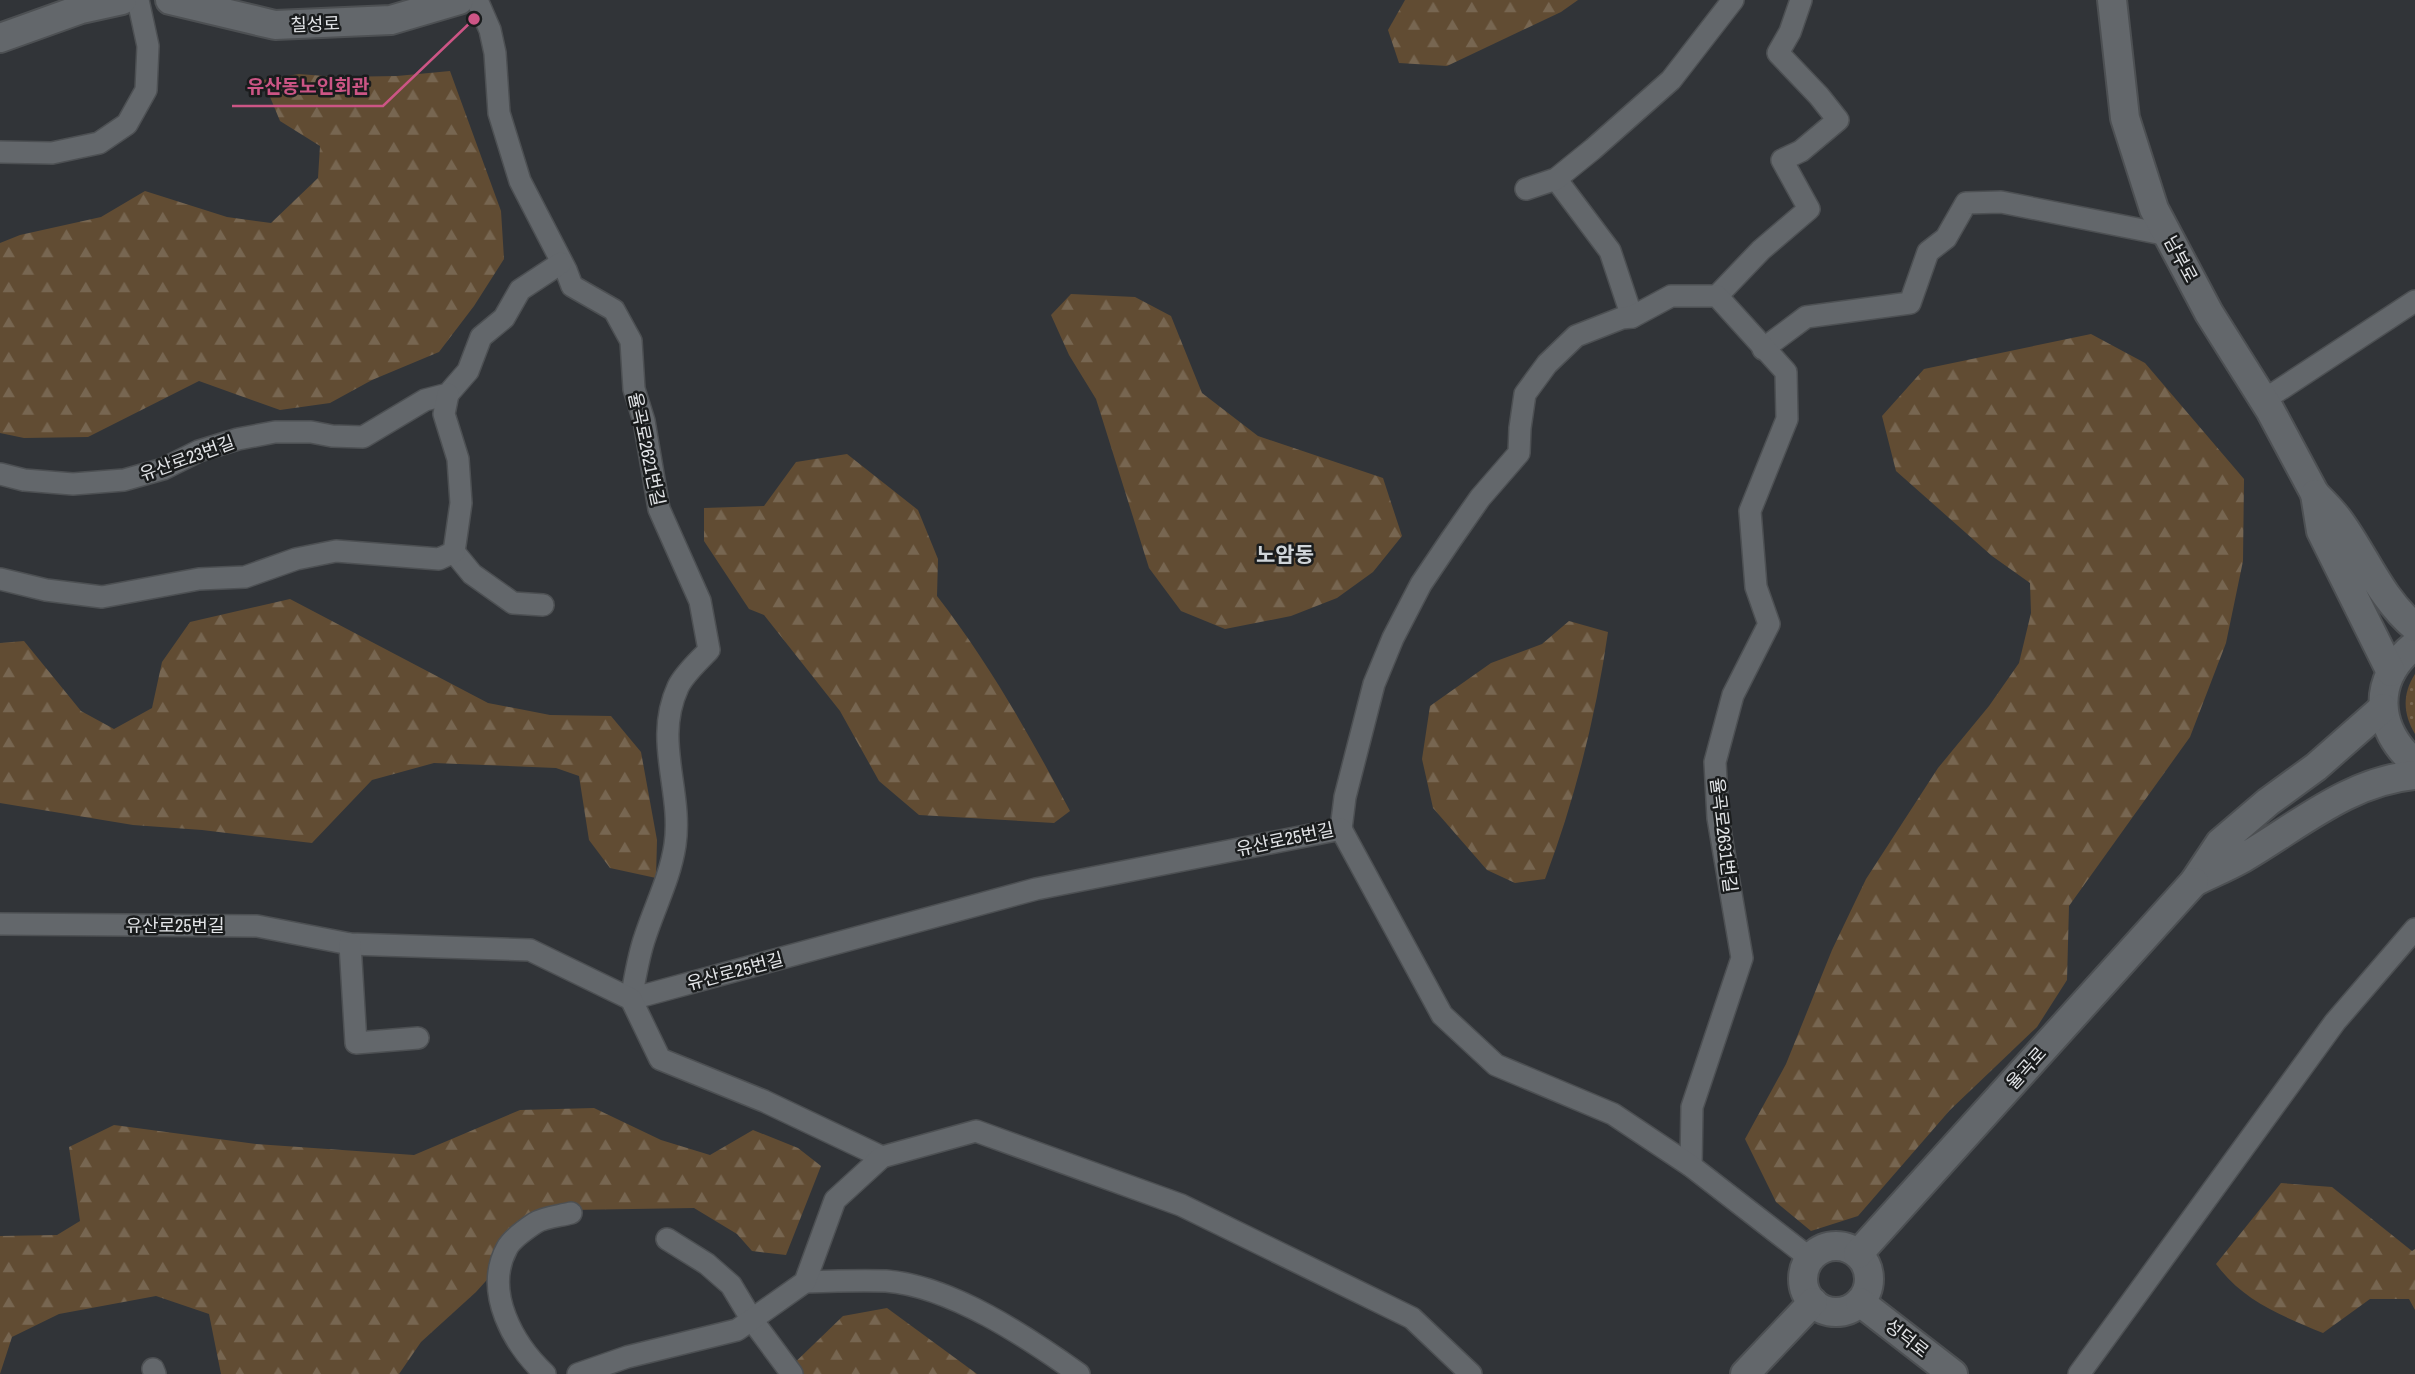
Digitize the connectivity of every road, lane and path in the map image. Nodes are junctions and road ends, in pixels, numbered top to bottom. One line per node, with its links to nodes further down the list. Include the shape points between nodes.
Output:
1 (122, 0): 9 (street, via 81,9)
2 (138, 0): 10 (street, via 148,46 146,90 127,124 99,143 52,153)
3 (170, 0): 4 (street, 칠성로, via 275,25 391,20)
4 (459, 0)
5 (477, 0): 14 (street, 율곡로2621번길, via 490,30 499,113 520,181)
6 (1733, 0): 11 (street, via 1671,80)
7 (1801, 0): 15 (street, via 1778,53 1838,120 1801,151 1782,160 1809,209)
8 (2112, 0): 13 (street, 남부로, via 2125,118 2154,209)
9 (0, 38)
10 (0, 152)
11 (1556, 179): 12 (street); 17 (street, via 1610,251)
12 (1526, 188)
13 (2168, 235): 18 (street, via 2001,202 1966,203 1946,238 1928,251 1910,303 1806,317); 20 (street, 남부로)
14 (561, 263): 19 (street, via 520,290 504,318 481,337 468,370); 37 (street, 율곡로2621번길, via 572,286 614,310 631,341 634,389 659,509 700,601 709,650 678,685 670,714 666,743 674,785 675,843 667,880 644,939)
15 (1717, 296): 17 (street, via 1671,296); 18 (street, 율곡로2631번길)
16 (2415, 301): 20 (street)
17 (1632, 317): 32 (street, 유산로25번길, via 1576,336 1525,394 1519,453 1480,498 1421,584 1392,638 1374,684)
18 (1763, 349): 40 (street, 율곡로2631번길, via 1786,372 1787,419 1750,511 1756,587 1769,624 1733,695 1715,764 1717,818 1742,958 1692,1107)
19 (448, 394): 21 (street, 유산로23번길, via 425,400 363,436 263,434 199,451 163,469 124,480 73,484); 23 (street, via 444,414 458,459 461,502)
20 (2264, 400): 22 (street, 남부로)
21 (0, 474)
22 (2315, 494): 26 (street, via 2338,519 2380,589); 28 (street, via 2321,531)
23 (454, 552): 24 (street, via 439,559 336,551 245,577 199,579 102,597); 25 (street, via 472,574 513,603)
24 (0, 579)
25 (543, 605)
26 (2415, 626)
27 (2415, 645): 28 (street)
28 (2391, 672): 29 (street)
29 (2383, 708): 30 (street, via 2399,750); 33 (street, via 2220,843)
30 (2415, 763)
31 (2415, 775): 33 (street, via 2351,792)
32 (1341, 829): 37 (street, 유산로25번길, via 1036,889); 40 (street, via 1442,1015 1496,1065 1613,1114)
33 (2194, 882): 43 (street, 율곡로)
34 (0, 924): 36 (street, 유산로25번길, via 257,926)
35 (2415, 929): 56 (street, via 2336,1022)
36 (350, 944): 37 (street, 유산로25번길, via 530,950); 38 (street, via 356,1043)
37 (631, 999): 39 (street, via 660,1059 764,1101)
38 (418, 1038)
39 (882, 1157): 45 (street, via 835,1200); 53 (street, via 976,1131 1181,1205 1412,1318)
40 (1692, 1166): 44 (street)
41 (571, 1213): 49 (street, via 537,1222 507,1247 499,1272 506,1318 519,1343)
42 (667, 1238): 48 (street, via 731,1285)
43 (1858, 1254): 44 (street, via 1849,1248 1826,1247); 47 (street, via 1869,1272 1867,1293)
44 (1811, 1259): 46 (street, via 1803,1282)
45 (805, 1282): 48 (street); 52 (street, via 888,1282 947,1296 990,1317)
46 (1812, 1302): 47 (street, via 1831,1312); 54 (street)
47 (1860, 1302): 55 (street, 성덕로)
48 (752, 1320): 50 (street, via 737,1330 627,1356); 51 (street)
49 (545, 1374)
50 (578, 1374)
51 (792, 1374)
52 (1079, 1374)
53 (1471, 1374)
54 (1745, 1374)
55 (1953, 1374)
56 (2079, 1374)

